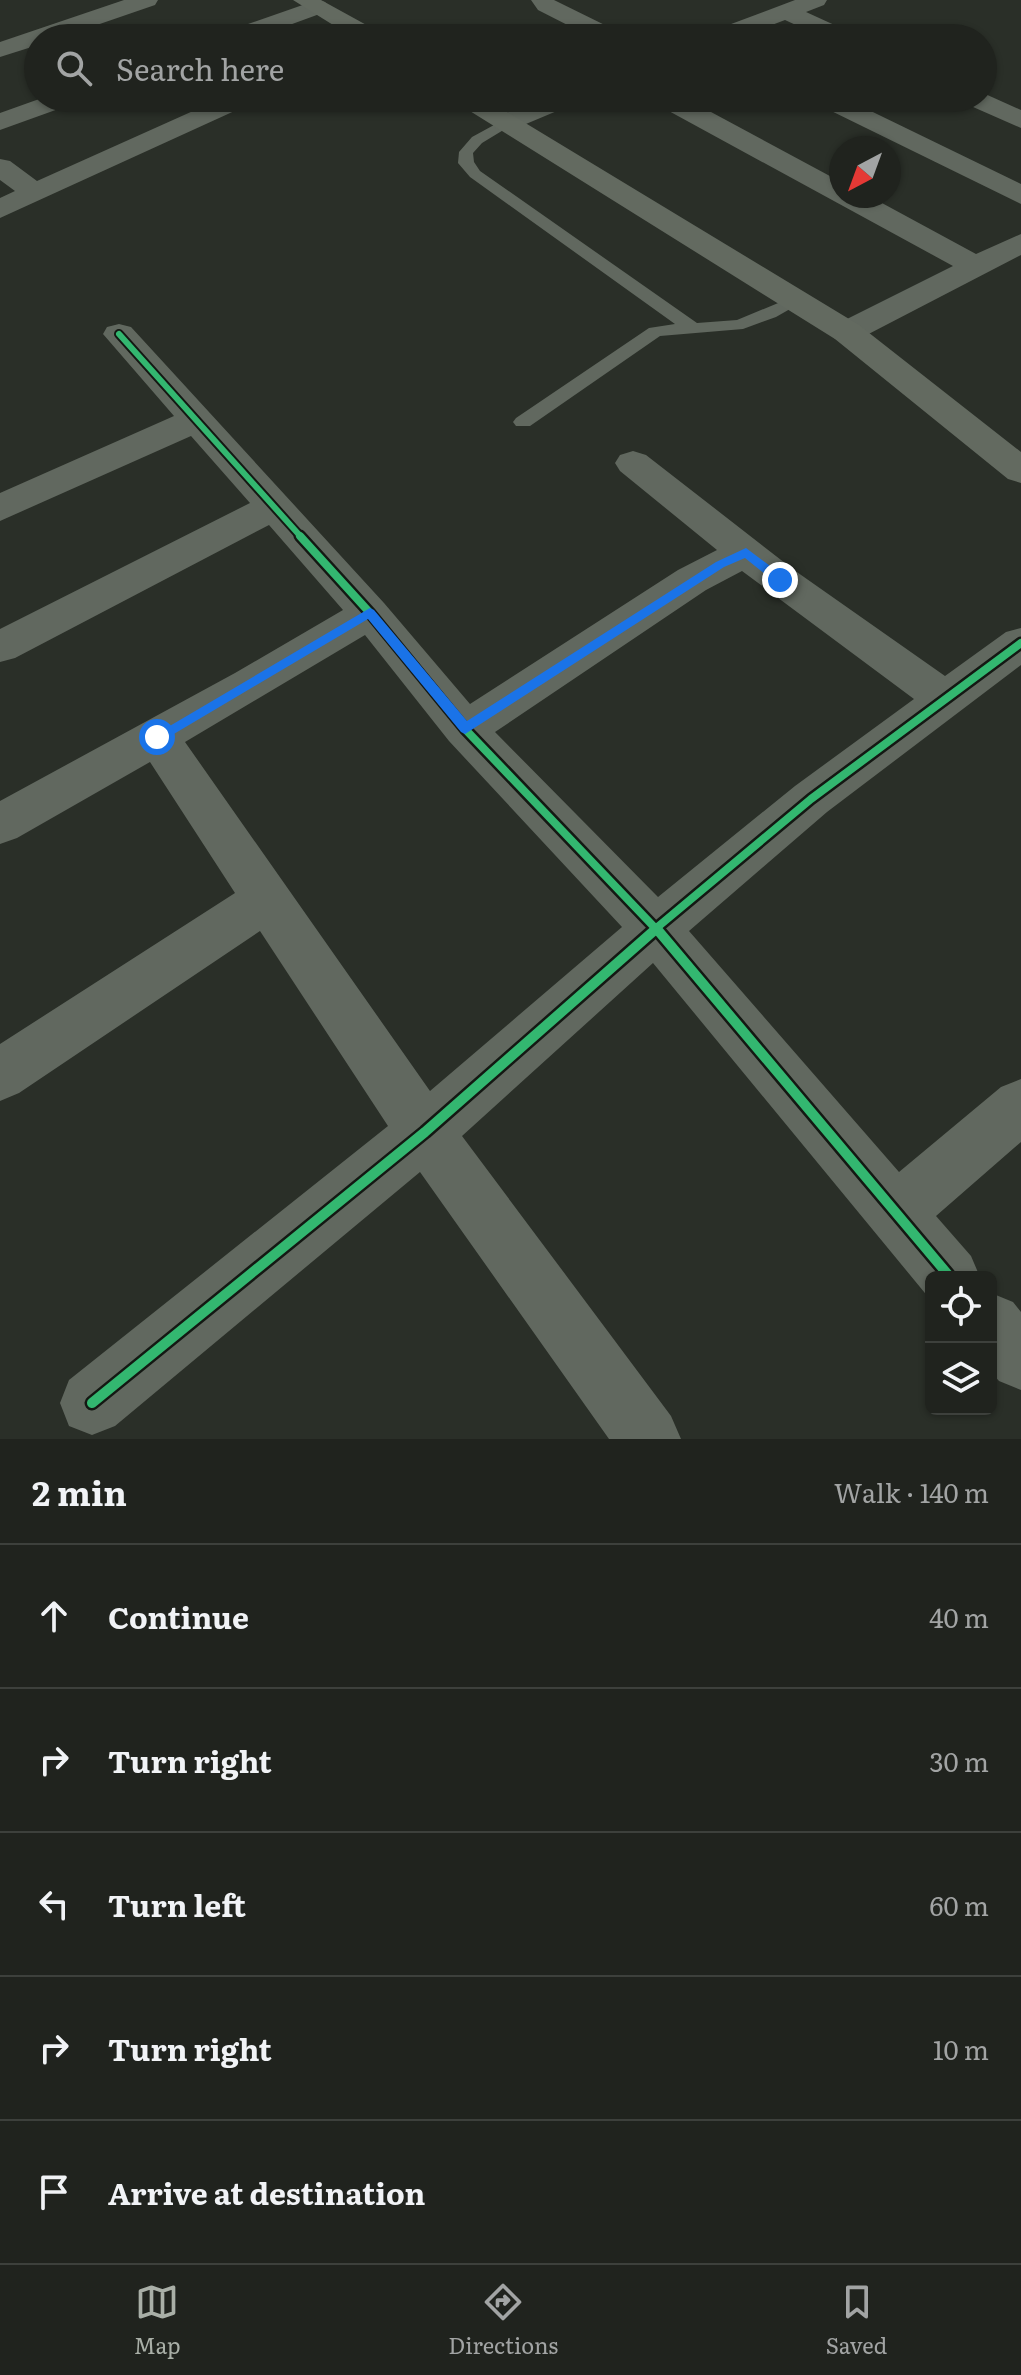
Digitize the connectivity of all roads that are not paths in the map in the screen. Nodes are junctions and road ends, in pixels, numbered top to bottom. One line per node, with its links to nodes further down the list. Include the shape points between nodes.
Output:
1 (147, 0): 6 (street)
2 (542, 0): 9 (street)
3 (816, 0): 5 (street)
4 (311, 4): 7 (street); 8 (street)
5 (785, 11): 10 (street); 11 (street)
6 (76, 24)
7 (264, 24)
8 (347, 24)
9 (584, 24)
10 (752, 24)
11 (813, 24)
12 (24, 42): 13 (street)
13 (0, 50)
14 (997, 109): 21 (street)
15 (28, 112): 22 (street)
16 (212, 112): 26 (street)
17 (488, 112): 23 (street)
18 (532, 112): 23 (street)
19 (691, 112): 25 (street)
20 (852, 112): 27 (street)
21 (1021, 120)
22 (0, 122)
23 (505, 123): 32 (street); 33 (lane, via 466,152 466,163 475,174)
24 (0, 167): 26 (street)
25 (829, 187)
26 (35, 193): 29 (street)
27 (1021, 195)
28 (869, 208): 31 (street)
29 (0, 209)
30 (1021, 243): 31 (street)
31 (976, 266): 34 (street)
32 (795, 301): 33 (lane, via 739,324); 34 (street)
33 (692, 328): 37 (lane, via 655,332)
34 (847, 332): 39 (street)
35 (119, 334): 36 (street)
36 (195, 420): 40 (street); 41 (street)
37 (523, 422)
38 (633, 463): 42 (street)
39 (1021, 471)
40 (274, 507): 43 (street); 45 (street)
41 (0, 508)
42 (746, 552): 46 (street); 47 (street, via 692,580)
43 (370, 613): 47 (street); 48 (street)
44 (1021, 643): 46 (street)
45 (0, 647)
46 (947, 700): 51 (street, via 811,799)
47 (465, 729): 51 (street)
48 (157, 737): 49 (street); 50 (street)
49 (0, 824)
50 (267, 899): 52 (street); 54 (street)
51 (656, 929): 54 (street); 55 (street)
52 (0, 1075)
53 (1021, 1106): 55 (street)
54 (425, 1132): 59 (street); 60 (street)
55 (895, 1213): 56 (street)
56 (945, 1271)
57 (997, 1331): 58 (street)
58 (1021, 1359)
59 (92, 1403)
60 (648, 1439)

